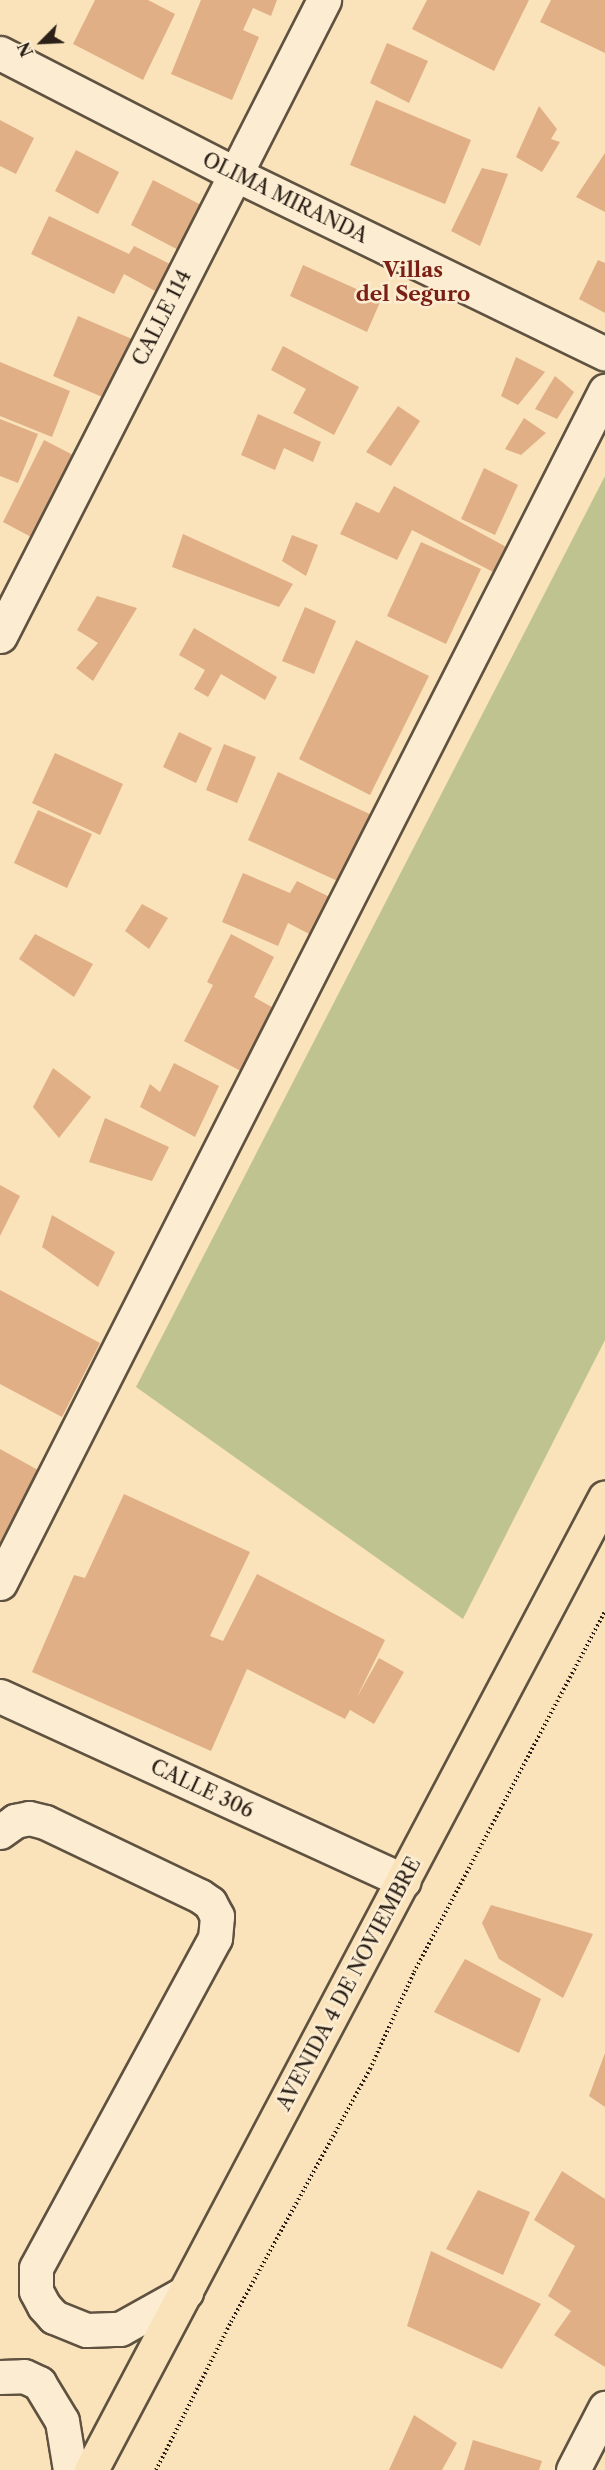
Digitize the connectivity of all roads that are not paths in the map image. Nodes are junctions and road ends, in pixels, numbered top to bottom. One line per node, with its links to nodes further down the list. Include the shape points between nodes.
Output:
1 (324, 0): 3 (street, CALLE 114)
2 (0, 53): 3 (street, OLIMA MIRANDA)
3 (235, 174): 4 (street, OLIMA MIRANDA); 6 (street, CALLE 114)
4 (605, 354)
5 (605, 391): 8 (street)
6 (0, 636)
7 (605, 1497): 11 (main road, AVENIDA 4 DE NOVIEMBRE)
8 (0, 1583)
9 (0, 1696): 11 (street, CALLE 306)
10 (0, 1832): 12 (street, via 22,1819 45,1822 200,1896 210,1903 217,1916 215,1938 36,2268 36,2290 44,2306 61,2322 87,2330 120,2329)
11 (404, 1881): 12 (main road, AVENIDA 4 DE NOVIEMBRE)
12 (186, 2292): 16 (main road, AVENIDA 4 DE NOVIEMBRE)
13 (0, 2377): 15 (street, via 24,2376 39,2383 62,2421)
14 (605, 2408): 17 (street)
15 (70, 2470)
16 (91, 2470)
17 (573, 2470)

